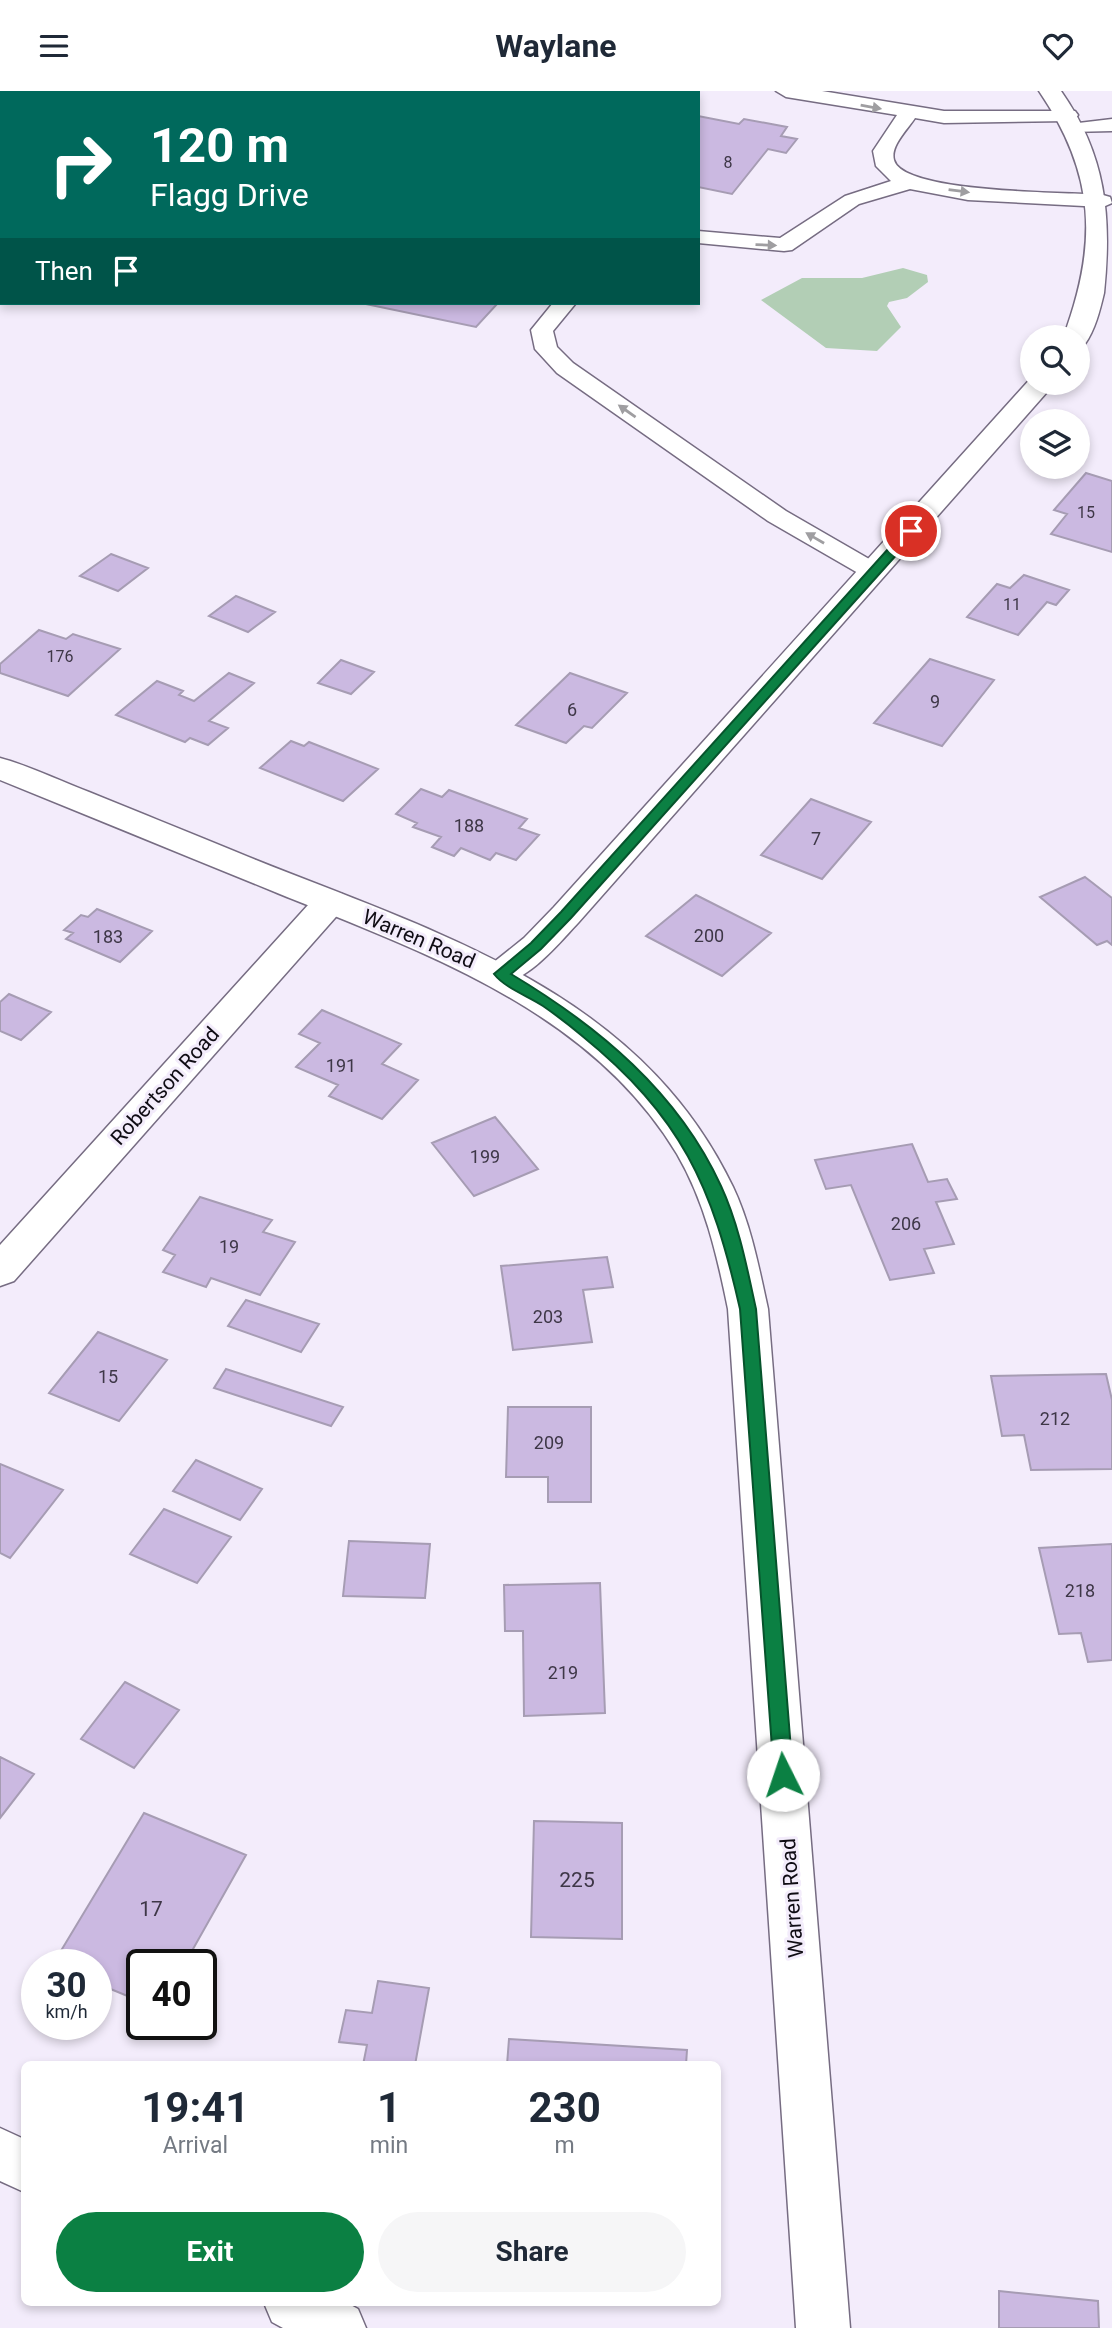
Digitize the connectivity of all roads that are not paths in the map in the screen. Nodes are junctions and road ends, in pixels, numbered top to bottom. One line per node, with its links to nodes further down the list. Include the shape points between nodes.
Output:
1 (786, 91): 3 (lane, one-way to 3)
2 (1050, 91): 4 (street)
3 (909, 113): 4 (lane); 6 (lane, via 882,159 886,168)
4 (1073, 121): 5 (lane); 7 (street, via 1093,160)
5 (1112, 125)
6 (910, 182): 7 (lane, one-way to 7, via 984,194); 8 (lane, one-way to 6, via 784,245 852,200)
7 (1103, 201): 9 (street)
8 (700, 237)
9 (1107, 278): 11 (street)
10 (563, 305): 13 (lane, one-way to 10, via 777,516 565,368 546,349 542,330)
11 (1083, 325)
12 (1031, 395): 13 (street)
13 (874, 572): 16 (street, via 566,915)
14 (0, 768): 15 (street, Warren Road)
15 (330, 902): 16 (street, Warren Road); 17 (street, Robertson Road)
16 (501, 974): 22 (street, Warren Road, via 587,1032 657,1098 686,1135 734,1244 748,1309 755,1388)
17 (0, 1271)
18 (0, 2154): 19 (street)
19 (21, 2164)
20 (297, 2306): 21 (street)
21 (339, 2328)
22 (823, 2328)

